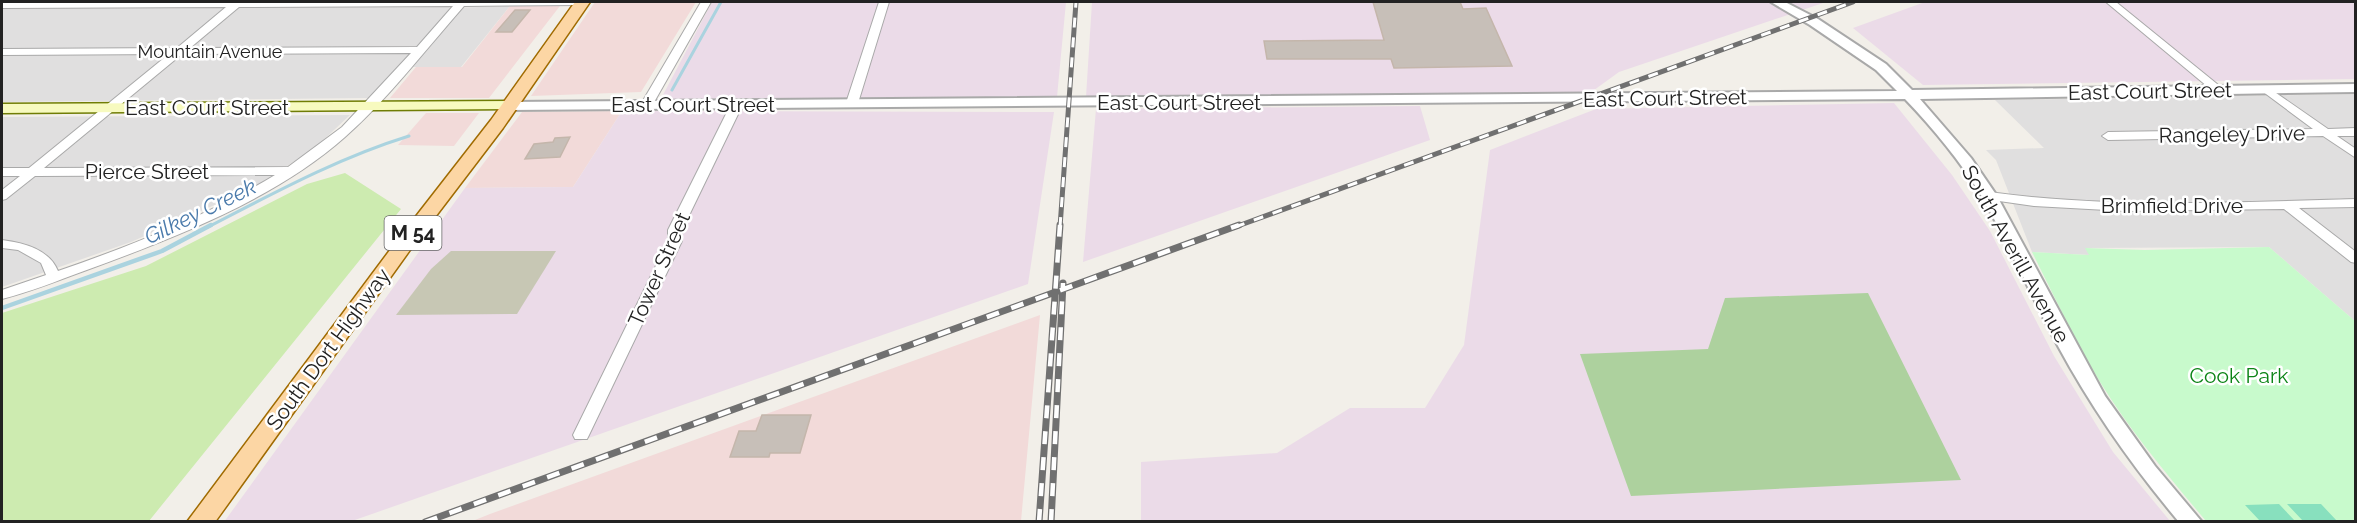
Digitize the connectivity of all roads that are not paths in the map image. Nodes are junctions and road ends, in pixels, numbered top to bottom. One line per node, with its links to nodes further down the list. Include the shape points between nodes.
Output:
1 (344, 2): 2 (street); 10 (street)
2 (462, 2): 3 (street); 12 (street)
3 (582, 2): 23 (main road, South Dort Highway / M 54)
4 (706, 2): 20 (street)
5 (884, 2): 19 (street)
6 (1777, 2): 18 (street, South Averill Avenue, via 1871,59)
7 (2111, 2): 17 (street)
8 (29, 3): 9 (street); 11 (street)
9 (129, 3): 10 (street)
10 (237, 3): 13 (street)
11 (2, 5)
12 (419, 50): 13 (street, Mountain Avenue); 22 (street)
13 (178, 51): 14 (street, Mountain Avenue); 24 (street)
14 (2, 52)
15 (2355, 88): 16 (street, East Court Street)
16 (2266, 89): 17 (street, East Court Street); 27 (street)
17 (2218, 90): 18 (street, East Court Street)
18 (1910, 94): 19 (street, East Court Street); 34 (street, South Averill Avenue, via 1966,161)
19 (852, 103): 21 (street, East Court Street)
20 (647, 104): 21 (street, East Court Street); 23 (street, East Court Street)
21 (737, 104): 41 (street, Tower Street)
22 (370, 106): 23 (main road, East Court Street); 24 (main road, East Court Street); 30 (street, via 333,141)
23 (509, 106): 42 (main road, South Dort Highway / M 54)
24 (112, 108): 25 (main road, East Court Street); 32 (street)
25 (2, 109)
26 (2355, 132): 27 (street, Rangeley Drive)
27 (2325, 133): 28 (street, Rangeley Drive); 29 (street)
28 (2108, 136)
29 (2355, 155)
30 (292, 171): 32 (street, Pierce Street); 39 (street, via 177,228)
31 (2, 172): 32 (street, Pierce Street)
32 (32, 172): 33 (street)
33 (2, 196)
34 (1989, 196): 36 (street, Brimfield Drive, via 2116,207); 43 (street, South Averill Avenue, via 2098,400 2148,471)
35 (2355, 203): 36 (street, Brimfield Drive)
36 (2286, 204): 38 (street)
37 (2, 244): 39 (street, via 22,247 47,261)
38 (2355, 259)
39 (53, 277): 40 (street)
40 (2, 295)
41 (581, 435)
42 (200, 522)
43 (2192, 522)

